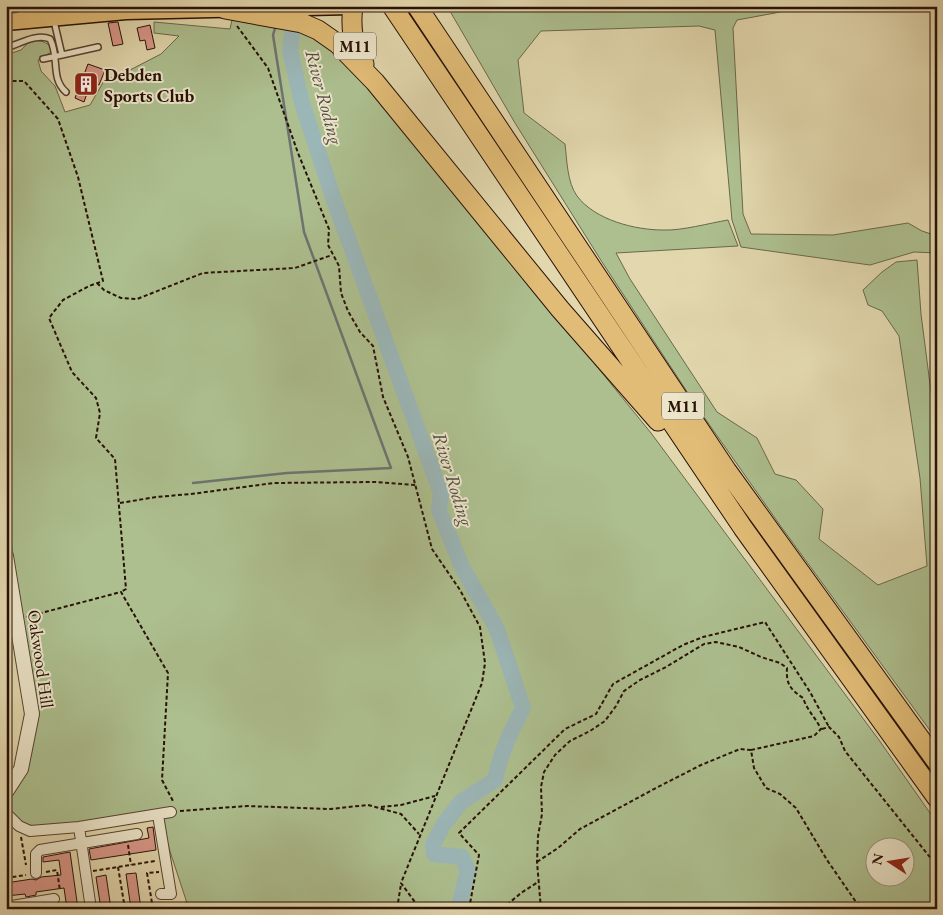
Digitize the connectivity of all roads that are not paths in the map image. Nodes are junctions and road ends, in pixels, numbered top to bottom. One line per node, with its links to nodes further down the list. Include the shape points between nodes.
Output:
1 (13, 6): 11 (street)
2 (17, 6): 8 (street, via 24,10 50,8)
3 (352, 6): 9 (main road); 17 (highway, M11, via 354,44)
4 (392, 6): 20 (highway, M11)
5 (417, 6): 19 (highway, M11)
6 (432, 6): 19 (highway, M11, via 495,107)
7 (225, 10): 8 (main road); 9 (highway, M11)
8 (77, 14): 10 (main road)
9 (305, 16): 17 (highway, M11)
10 (54, 18): 11 (main road); 14 (lane)
11 (6, 21)
12 (98, 47): 14 (lane)
13 (6, 48): 15 (lane, via 43,37 51,41)
14 (62, 55): 15 (lane)
15 (56, 57): 16 (lane); 18 (lane, via 57,76)
16 (43, 59)
17 (375, 82): 20 (highway, M11, via 560,310)
18 (66, 92)
19 (529, 176): 22 (highway, M11, via 727,471)
20 (709, 478): 24 (highway, M11)
21 (6, 556): 23 (street, Oakwood Hill, via 32,714 20,770)
22 (937, 762)
23 (6, 792)
24 (937, 798)
25 (171, 812): 27 (street)
26 (6, 813): 28 (street, via 19,826 30,831)
27 (158, 815): 28 (street); 32 (street)
28 (78, 827): 30 (street)
29 (137, 834): 30 (street)
30 (81, 844): 31 (street, via 40,850 36,854); 35 (street)
31 (32, 874)
32 (170, 894)
33 (54, 898): 34 (street)
34 (6, 907)
35 (91, 909)

